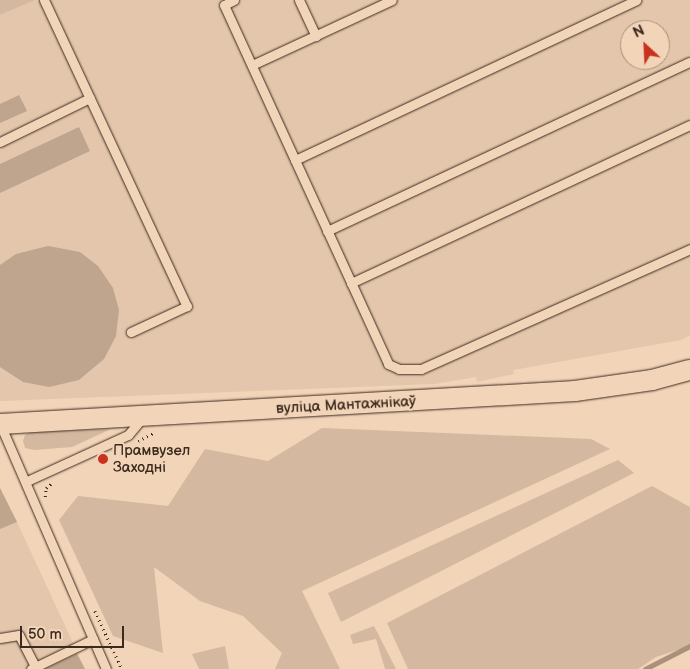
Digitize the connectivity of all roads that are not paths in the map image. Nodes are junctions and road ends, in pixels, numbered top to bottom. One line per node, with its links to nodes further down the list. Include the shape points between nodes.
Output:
1 (44, 0): 9 (lane)
2 (234, 0): 8 (lane, via 224,5)
3 (299, 0): 6 (lane)
4 (392, 0): 6 (lane)
5 (636, 0): 12 (lane)
6 (316, 36): 8 (lane)
7 (690, 62): 13 (lane)
8 (252, 65): 12 (lane)
9 (90, 98): 11 (lane); 16 (lane, via 187,306)
10 (690, 124): 15 (lane)
11 (0, 142)
12 (295, 160): 13 (lane)
13 (327, 231): 15 (lane)
14 (690, 249): 15 (lane, via 421,369 399,369 388,364)
15 (351, 283)
16 (131, 332)
17 (690, 370): 18 (street, вуліца Мантажнікаў, via 652,380 575,391)
18 (143, 417): 19 (street, вуліца Мантажнікаў); 20 (lane, via 128,435)
19 (0, 424): 20 (lane)
20 (27, 482): 22 (lane)
21 (0, 638): 23 (lane, via 19,635)
22 (93, 639): 23 (lane); 24 (lane)
23 (33, 668)
24 (106, 669)

